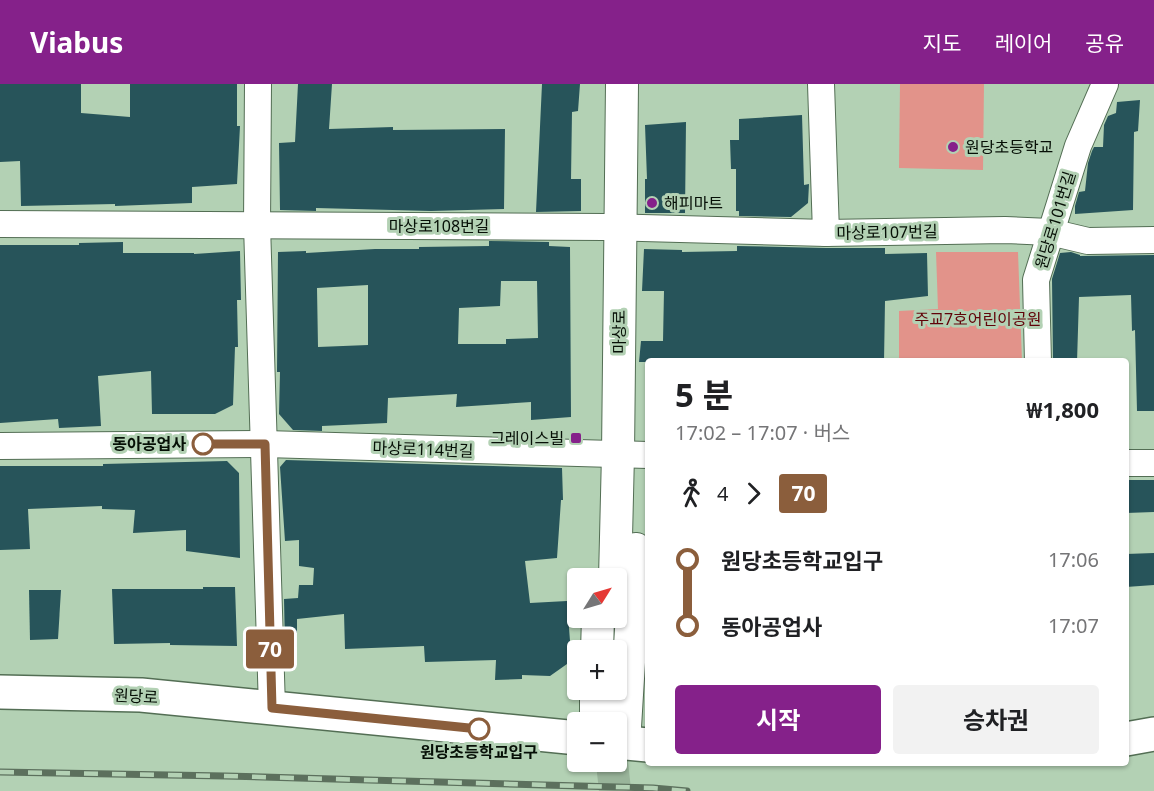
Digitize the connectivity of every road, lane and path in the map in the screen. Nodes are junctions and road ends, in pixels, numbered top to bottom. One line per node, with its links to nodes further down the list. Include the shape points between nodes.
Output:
1 (258, 84): 6 (street)
2 (622, 84): 7 (street, 마상로)
3 (821, 84): 9 (street)
4 (1105, 84): 8 (street, 원당로101번길, via 1078,146)
5 (0, 224): 6 (street, 마상로108번길)
6 (257, 225): 7 (street, 마상로108번길); 12 (street)
7 (620, 228): 9 (street, 마상로107번길); 14 (street, 마상로)
8 (1050, 232): 9 (street, 마상로107번길); 10 (street, 마상로107번길, via 1088,241); 11 (street, 원당로101번길, via 1036,280)
9 (826, 233)
10 (1154, 240)
11 (1038, 358)
12 (265, 444): 13 (street, 마상로114번길); 14 (street, 마상로114번길); 20 (street)
13 (0, 446)
14 (633, 455): 17 (street, via 601,516); 18 (street, 마상로)
15 (1129, 463): 16 (street)
16 (1154, 463)
17 (599, 568)
18 (633, 569): 24 (street, 마상로)
19 (0, 692): 20 (main road, 원당로, via 141,695)
20 (272, 708): 22 (main road, 원당로)
21 (1154, 734): 23 (main road)
22 (567, 737)
23 (1129, 738)
24 (630, 744)

